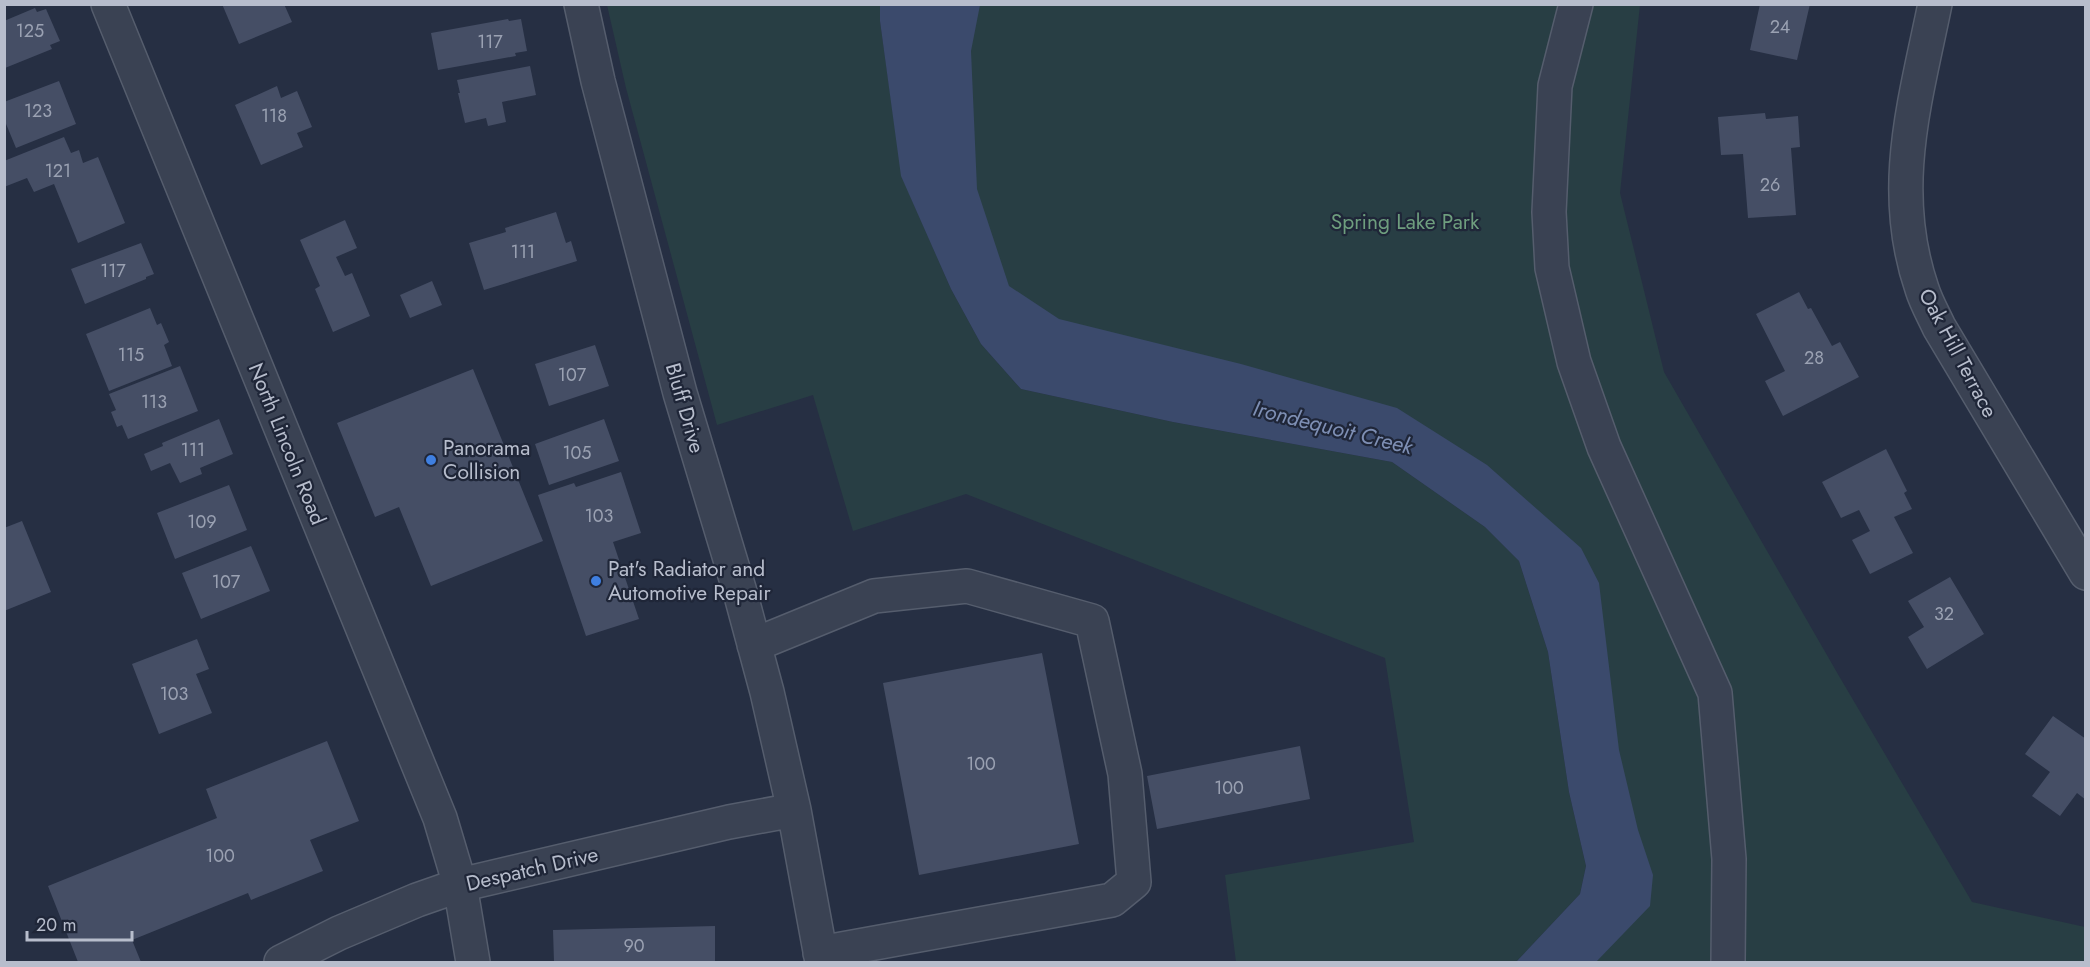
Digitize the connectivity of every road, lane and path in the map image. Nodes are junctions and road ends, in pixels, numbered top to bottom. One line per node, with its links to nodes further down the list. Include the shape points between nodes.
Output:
1 (108, 4): 8 (street, North Lincoln Road, via 433,801)
2 (581, 4): 6 (street, Bluff Drive, via 680,393)
3 (1576, 4): 12 (street, via 1555,86 1549,212 1552,268 1574,362 1604,447 1715,693 1729,859)
4 (1935, 4): 5 (street, Oak Hill Terrace, via 1907,138 1905,209 1911,249 1922,290 1939,327)
5 (2085, 573)
6 (754, 645): 7 (street, Bluff Drive); 9 (street, via 874,596 967,586 1092,621 1125,774 1134,882 1112,900)
7 (794, 810): 8 (street, Despatch Drive); 9 (street)
8 (460, 885): 10 (street, Despatch Drive, via 339,933); 11 (street, North Lincoln Road)
9 (821, 958)
10 (281, 963)
11 (473, 963)
12 (1728, 963)

